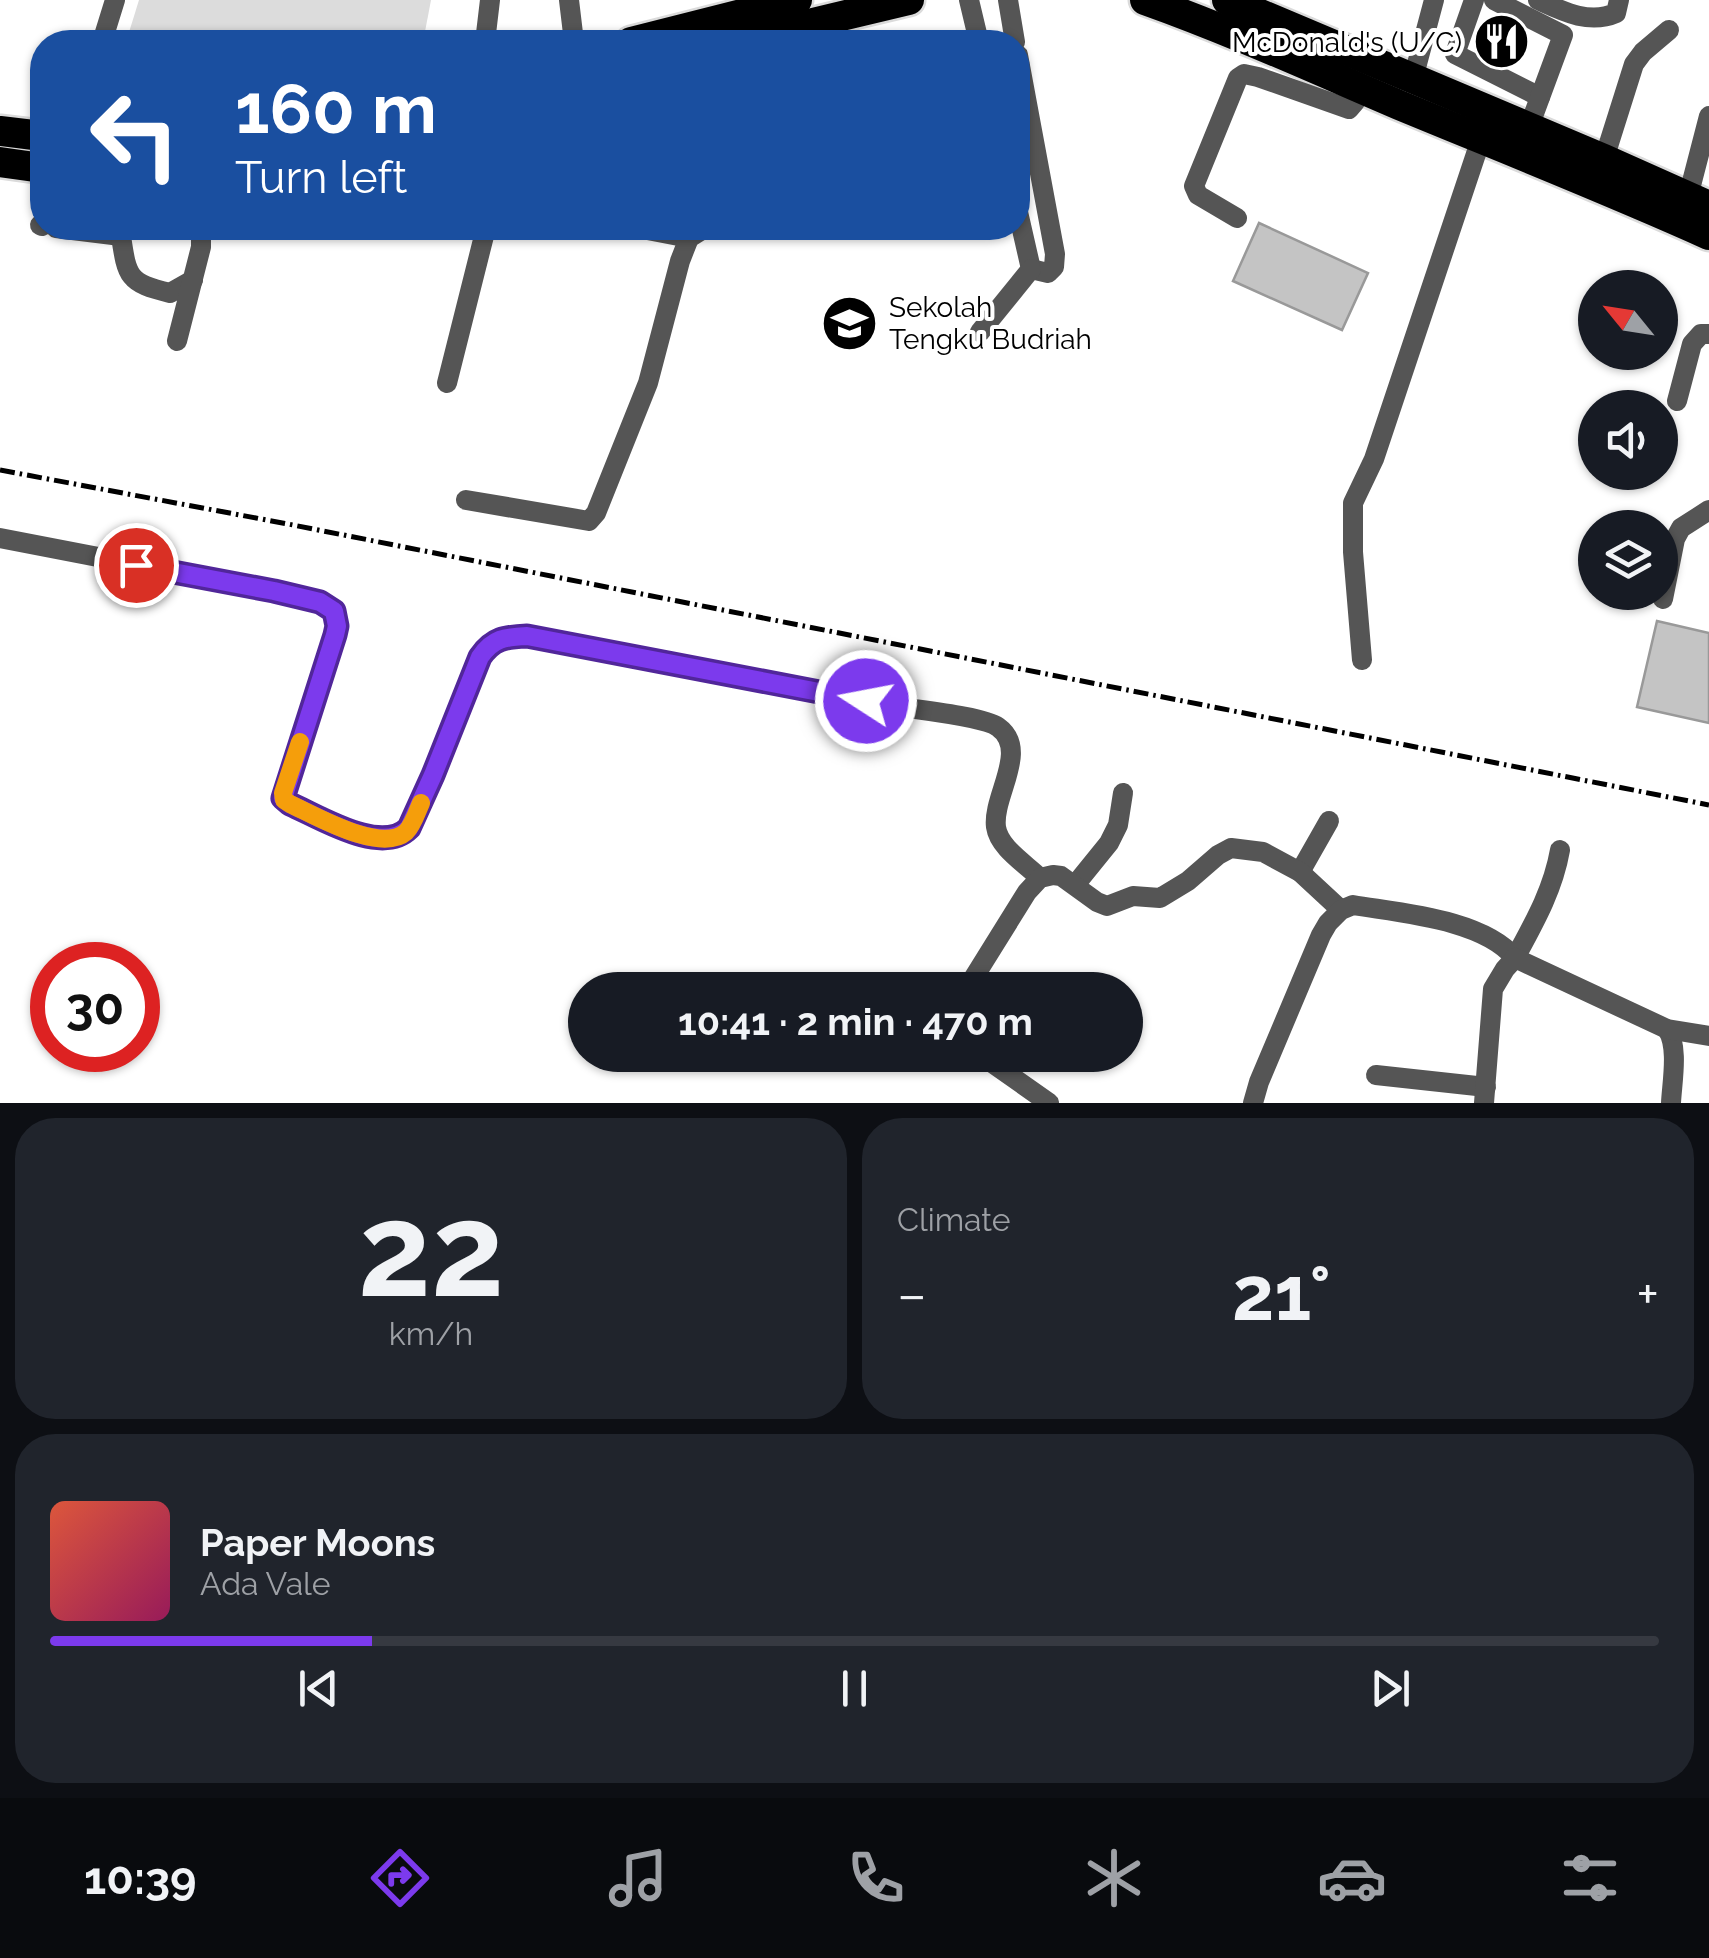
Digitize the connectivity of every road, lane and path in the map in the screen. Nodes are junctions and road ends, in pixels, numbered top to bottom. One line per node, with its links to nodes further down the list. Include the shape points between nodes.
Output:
1 (114, 0): 15 (street)
2 (490, 0): 16 (street)
3 (568, 0): 17 (street)
4 (910, 0): 14 (highway)
5 (969, 0): 19 (street)
6 (1008, 0): 20 (street)
7 (1145, 0): 13 (highway)
8 (1434, 0): 22 (street)
9 (1474, 0): 24 (street, via 1455,54)
10 (1494, 0): 24 (street, via 1563,35)
11 (1538, 0): 12 (street, via 1589,18 1616,13)
12 (1619, 0)
13 (1233, 9): 22 (highway); 23 (highway)
14 (799, 23): 18 (highway)
15 (105, 30)
16 (486, 30)
17 (572, 30)
18 (737, 30)
19 (976, 30)
20 (1013, 30)
21 (1669, 30): 31 (street, via 1634,64)
22 (1413, 79): 27 (highway)
23 (1360, 88): 30 (highway); 35 (street, via 1348,110 1258,77 1238,78 1194,186)
24 (1540, 97): 27 (street)
25 (1709, 116): 34 (street)
26 (1030, 120): 42 (street, via 1055,254 1048,273)
27 (1529, 127): 31 (highway)
28 (0, 131): 29 (highway)
29 (30, 135)
30 (1481, 139): 36 (highway); 53 (street, via 1374,459 1352,504)
31 (1604, 159): 34 (highway)
32 (0, 162): 33 (highway)
33 (30, 166)
34 (1699, 201)
35 (1237, 218)
36 (1709, 235)
37 (123, 240): 43 (street, via 135,281 170,293)
38 (201, 240): 43 (street)
39 (483, 240): 47 (street)
40 (694, 240): 49 (street, via 596,513 589,520)
41 (1024, 240): 42 (street)
42 (1030, 269): 44 (street)
43 (193, 280): 46 (street)
44 (980, 332)
45 (1709, 334): 48 (street, via 1692,344)
46 (177, 341)
47 (447, 383)
48 (1678, 397)
49 (466, 500)
50 (1709, 510): 51 (street)
51 (1678, 534)
52 (0, 538): 58 (street, via 274,591 334,611 335,635 283,798 361,836 394,838 409,828 480,657 495,640 527,636 1000,728 1012,754 996,829)
53 (1362, 660)
54 (1123, 793): 59 (street, via 1109,843)
55 (1329, 820): 57 (street)
56 (1560, 850): 61 (street, via 1542,909)
57 (1300, 872): 59 (street, via 1263,852 1231,848 1160,898 1133,896 1107,906); 60 (street)
58 (1040, 878): 59 (street, via 1053,874); 62 (street)
59 (1075, 885)
60 (1341, 910): 61 (street, via 1352,905 1444,921 1496,941); 69 (street, via 1309,958)
61 (1515, 958): 63 (street); 67 (street, via 1493,989)
62 (977, 972)
63 (1667, 1030): 64 (street); 70 (street)
64 (1709, 1036)
65 (1005, 1072): 68 (street)
66 (1376, 1075): 67 (street)
67 (1485, 1095)
68 (1048, 1103)
69 (1253, 1103)
70 (1671, 1103)

